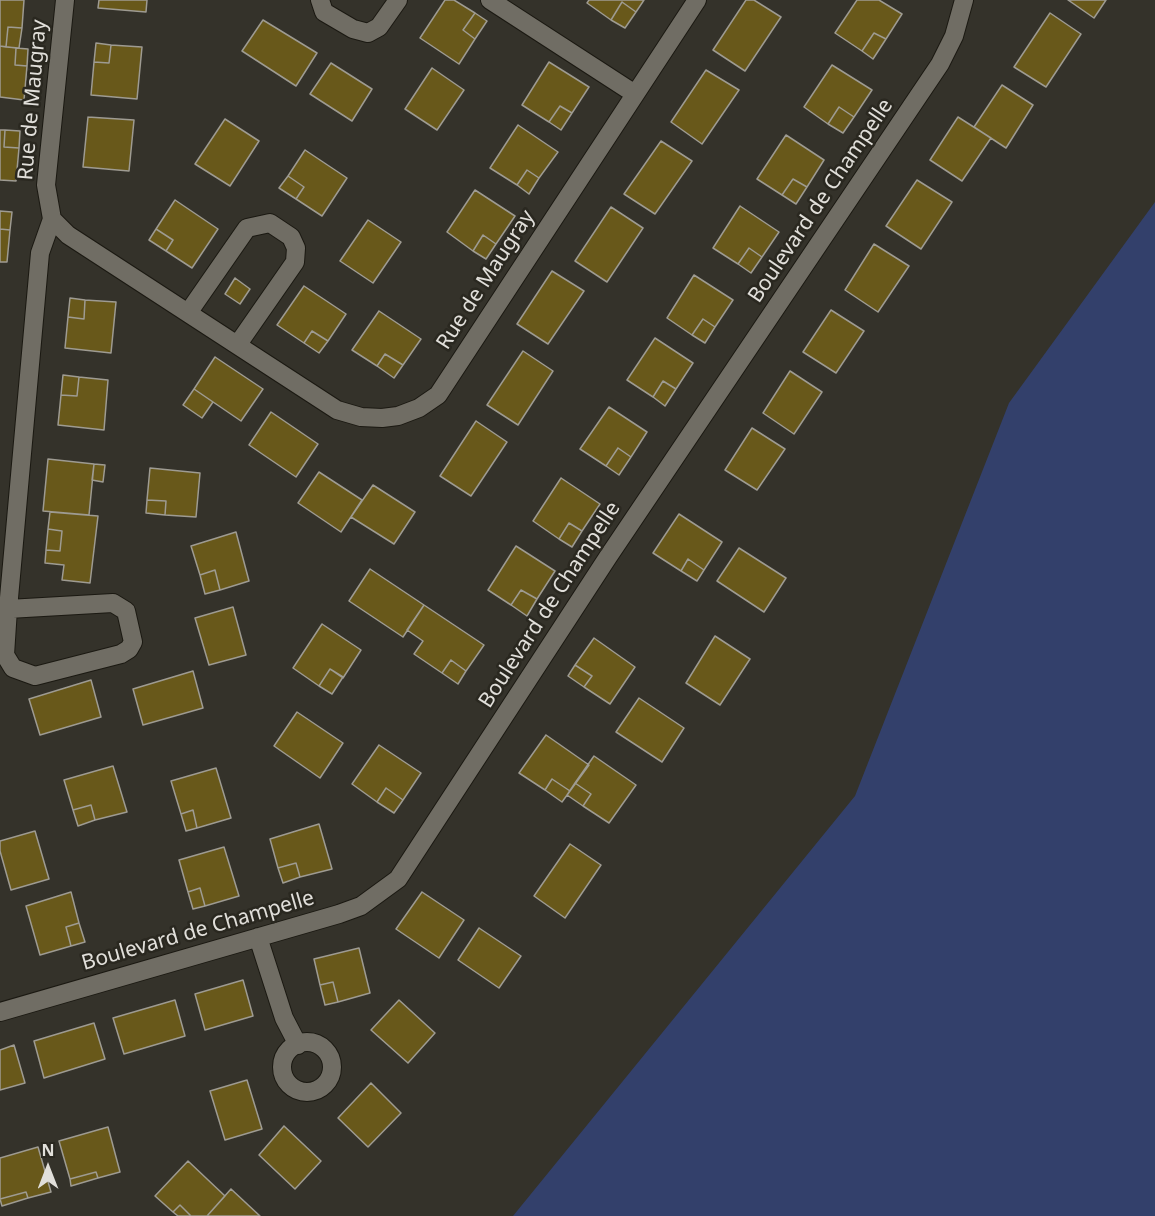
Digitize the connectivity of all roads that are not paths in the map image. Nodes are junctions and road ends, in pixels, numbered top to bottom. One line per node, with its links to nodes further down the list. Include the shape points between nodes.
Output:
1 (65, 0): 8 (street, Rue de Maugray, via 46,185)
2 (320, 0): 3 (street, via 324,12 368,33 379,27)
3 (398, 0)
4 (490, 0): 7 (street)
5 (697, 0): 7 (street, Rue de Maugray)
6 (964, 0): 12 (street, Boulevard de Champelle, via 954,36 940,64 608,557 398,879 361,906)
7 (635, 94): 10 (street, Rue de Maugray, via 438,395 419,408 382,418 337,410)
8 (52, 219): 9 (street, Rue de Maugray, via 68,235); 11 (street, via 40,253)
9 (188, 313): 10 (street, Rue de Maugray); 10 (street, via 247,228 270,223 291,237 296,248 295,262)
10 (238, 344)
11 (8, 609): 11 (street, via 5,655 9,666 19,672 35,676 97,661 121,654 133,642 126,611 114,603)
12 (258, 937): 13 (street, Boulevard de Champelle); 14 (street, via 284,1018)
13 (0, 1012)
14 (298, 1045)

